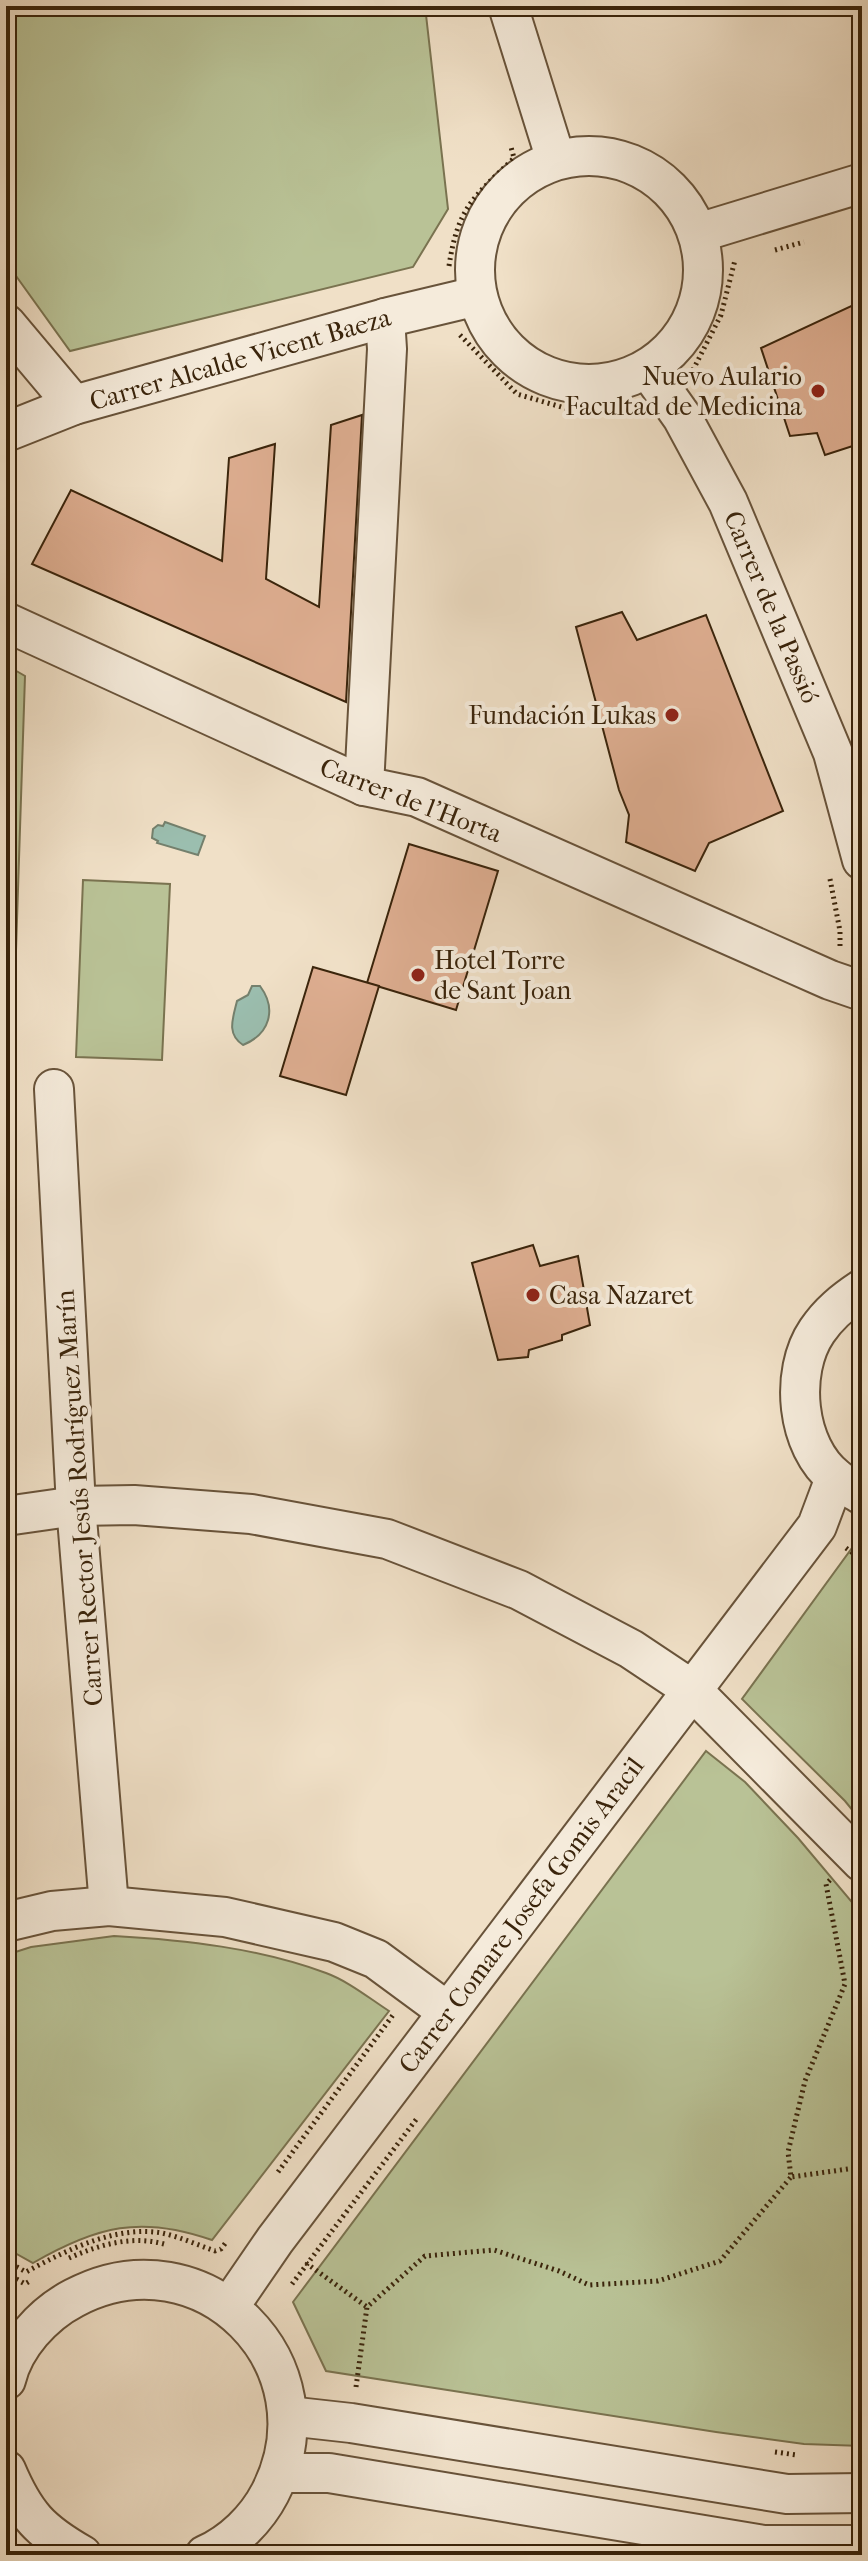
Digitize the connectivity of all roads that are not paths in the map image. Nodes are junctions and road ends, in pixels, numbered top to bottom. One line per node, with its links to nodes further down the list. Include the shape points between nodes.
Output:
1 (508, 6): 2 (street)
2 (556, 160): 4 (street, via 611,158 653,174 678,197); 5 (street, via 524,175 498,199 481,230 474,265)
3 (862, 183): 4 (street)
4 (698, 233): 8 (street, via 702,290 692,322)
5 (477, 296): 6 (street, Carrer Alcalde Vicent Baeza); 8 (street, via 490,330 511,356 538,374 574,385 600,384)
6 (403, 314): 9 (street, Carrer Alcalde Vicent Baeza); 12 (street, via 387,349)
7 (6, 324): 9 (street)
8 (648, 369): 13 (street, Carrer de la Passió, via 682,417 728,502 833,753)
9 (74, 405): 10 (street, Carrer Alcalde Vicent Baeza)
10 (6, 432)
11 (6, 622): 12 (street, Carrer de l'Horta)
12 (364, 786): 14 (street, Carrer de l'Horta, via 417,797)
13 (844, 864)
14 (846, 985)
15 (54, 1089): 18 (street, Carrer Rector Jesús Rodríguez Marín)
16 (862, 1289): 17 (street, via 838,1306 816,1333 802,1366 799,1401 807,1436 824,1466)
17 (853, 1490): 20 (street, Carrer Comare Josefa Gomis Aracil, via 817,1526)
18 (76, 1506): 19 (street); 20 (street, via 251,1514 387,1539 519,1590 631,1649); 22 (street, Carrer Rector Jesús Rodríguez Marín)
19 (6, 1516)
20 (691, 1689): 21 (street); 24 (street, Carrer Comare Josefa Gomis Aracil)
21 (860, 1860)
22 (109, 1906): 23 (street); 24 (street, via 225,1917 334,1942 376,1959)
23 (6, 1922)
24 (448, 2012): 25 (street, Carrer Comare Josefa Gomis Aracil)
25 (229, 2307): 26 (street, via 198,2289 163,2280 126,2280); 28 (street, via 271,2354)
26 (19, 2321): 27 (street)
27 (7, 2373)
28 (288, 2416): 30 (street); 31 (street, via 355,2397 787,2494)
29 (6, 2470): 33 (street, via 21,2504)
30 (280, 2473): 32 (street, via 329,2473 764,2545); 34 (street, via 242,2530)
31 (862, 2493)
32 (862, 2545)
33 (57, 2549)
34 (205, 2555)

